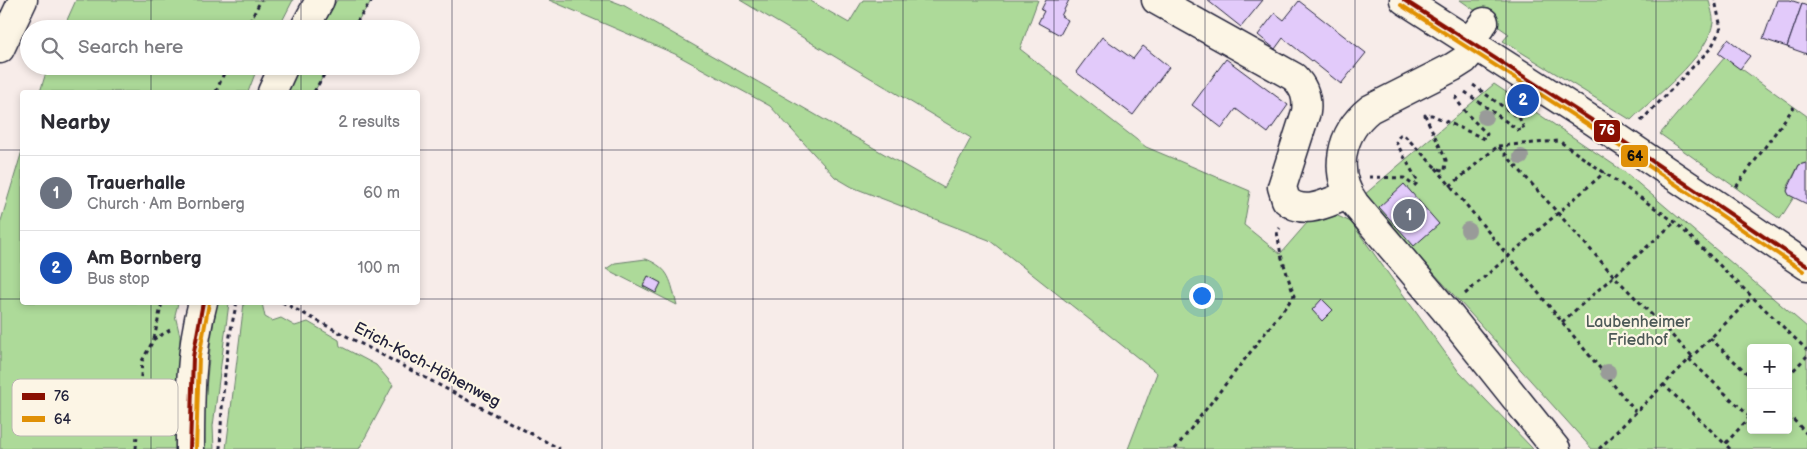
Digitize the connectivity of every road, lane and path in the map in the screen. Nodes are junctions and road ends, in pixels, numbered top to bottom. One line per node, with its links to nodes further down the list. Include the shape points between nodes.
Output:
1 (23, 0): 12 (street)
2 (261, 0): 8 (path)
3 (320, 0): 9 (street)
4 (372, 0): 10 (path)
5 (1156, 0): 25 (street, via 1294,77 1302,85 1306,112 1282,187 1286,200 1295,207 1309,208)
6 (1404, 0): 11 (street)
7 (1715, 0): 21 (path, via 1721,28 1711,48)
8 (251, 20)
9 (309, 20)
10 (358, 20)
11 (1477, 36): 25 (street, via 1459,64 1358,118 1346,138); 32 (street)
12 (0, 49)
13 (223, 75): 17 (path)
14 (280, 75): 18 (street)
15 (324, 75): 19 (path)
16 (1472, 84): 23 (path, via 1520,119 1524,128 1518,130 1467,92 1457,92 1456,99 1487,134 1485,139 1432,115 1425,115 1446,160 1445,171)
17 (217, 90)
18 (273, 90)
19 (315, 90)
20 (1794, 107): 27 (path)
21 (1640, 122)
22 (1498, 146): 24 (path, via 1559,141); 26 (path); 28 (path)
23 (1436, 168): 25 (path, via 1404,135 1400,135 1396,142 1418,182 1414,186 1404,178); 26 (path)
24 (1605, 172): 28 (path); 29 (path)
25 (1345, 185): 39 (street)
26 (1450, 186): 31 (path)
27 (1732, 194)
28 (1559, 213): 31 (path); 33 (path)
29 (1675, 222): 33 (path); 34 (path)
30 (1281, 255): 62 (path, via 1294,296)
31 (1509, 257): 39 (path); 40 (path)
32 (1807, 266)
33 (1614, 276): 40 (path); 46 (path)
34 (1752, 297): 42 (path); 44 (path)
35 (161, 305): 43 (path)
36 (201, 305): 59 (street, via 190,390)
37 (236, 305): 60 (path, via 227,364)
38 (288, 305): 61 (path, Erich-Koch-Höhenweg)
39 (1445, 310): 63 (street)
40 (1562, 322): 51 (path)
41 (175, 328): 43 (path)
42 (1710, 338): 46 (path); 48 (path)
43 (154, 339): 49 (path, via 142,362)
44 (1807, 350)
45 (1807, 356): 47 (path)
46 (1690, 357): 50 (path); 52 (path)
47 (1792, 372)
48 (1747, 373)
49 (141, 379)
50 (1663, 384): 51 (path); 57 (path)
51 (1635, 411): 64 (path)
52 (1747, 414)
53 (1792, 418): 55 (path)
54 (1747, 420): 57 (path)
55 (1807, 434)
56 (137, 436): 58 (path)
57 (1725, 444): 65 (path)
58 (136, 449)
59 (190, 449)
60 (220, 449)
61 (560, 449)
62 (1175, 449)
63 (1556, 449)
64 (1599, 449)
65 (1730, 449)

